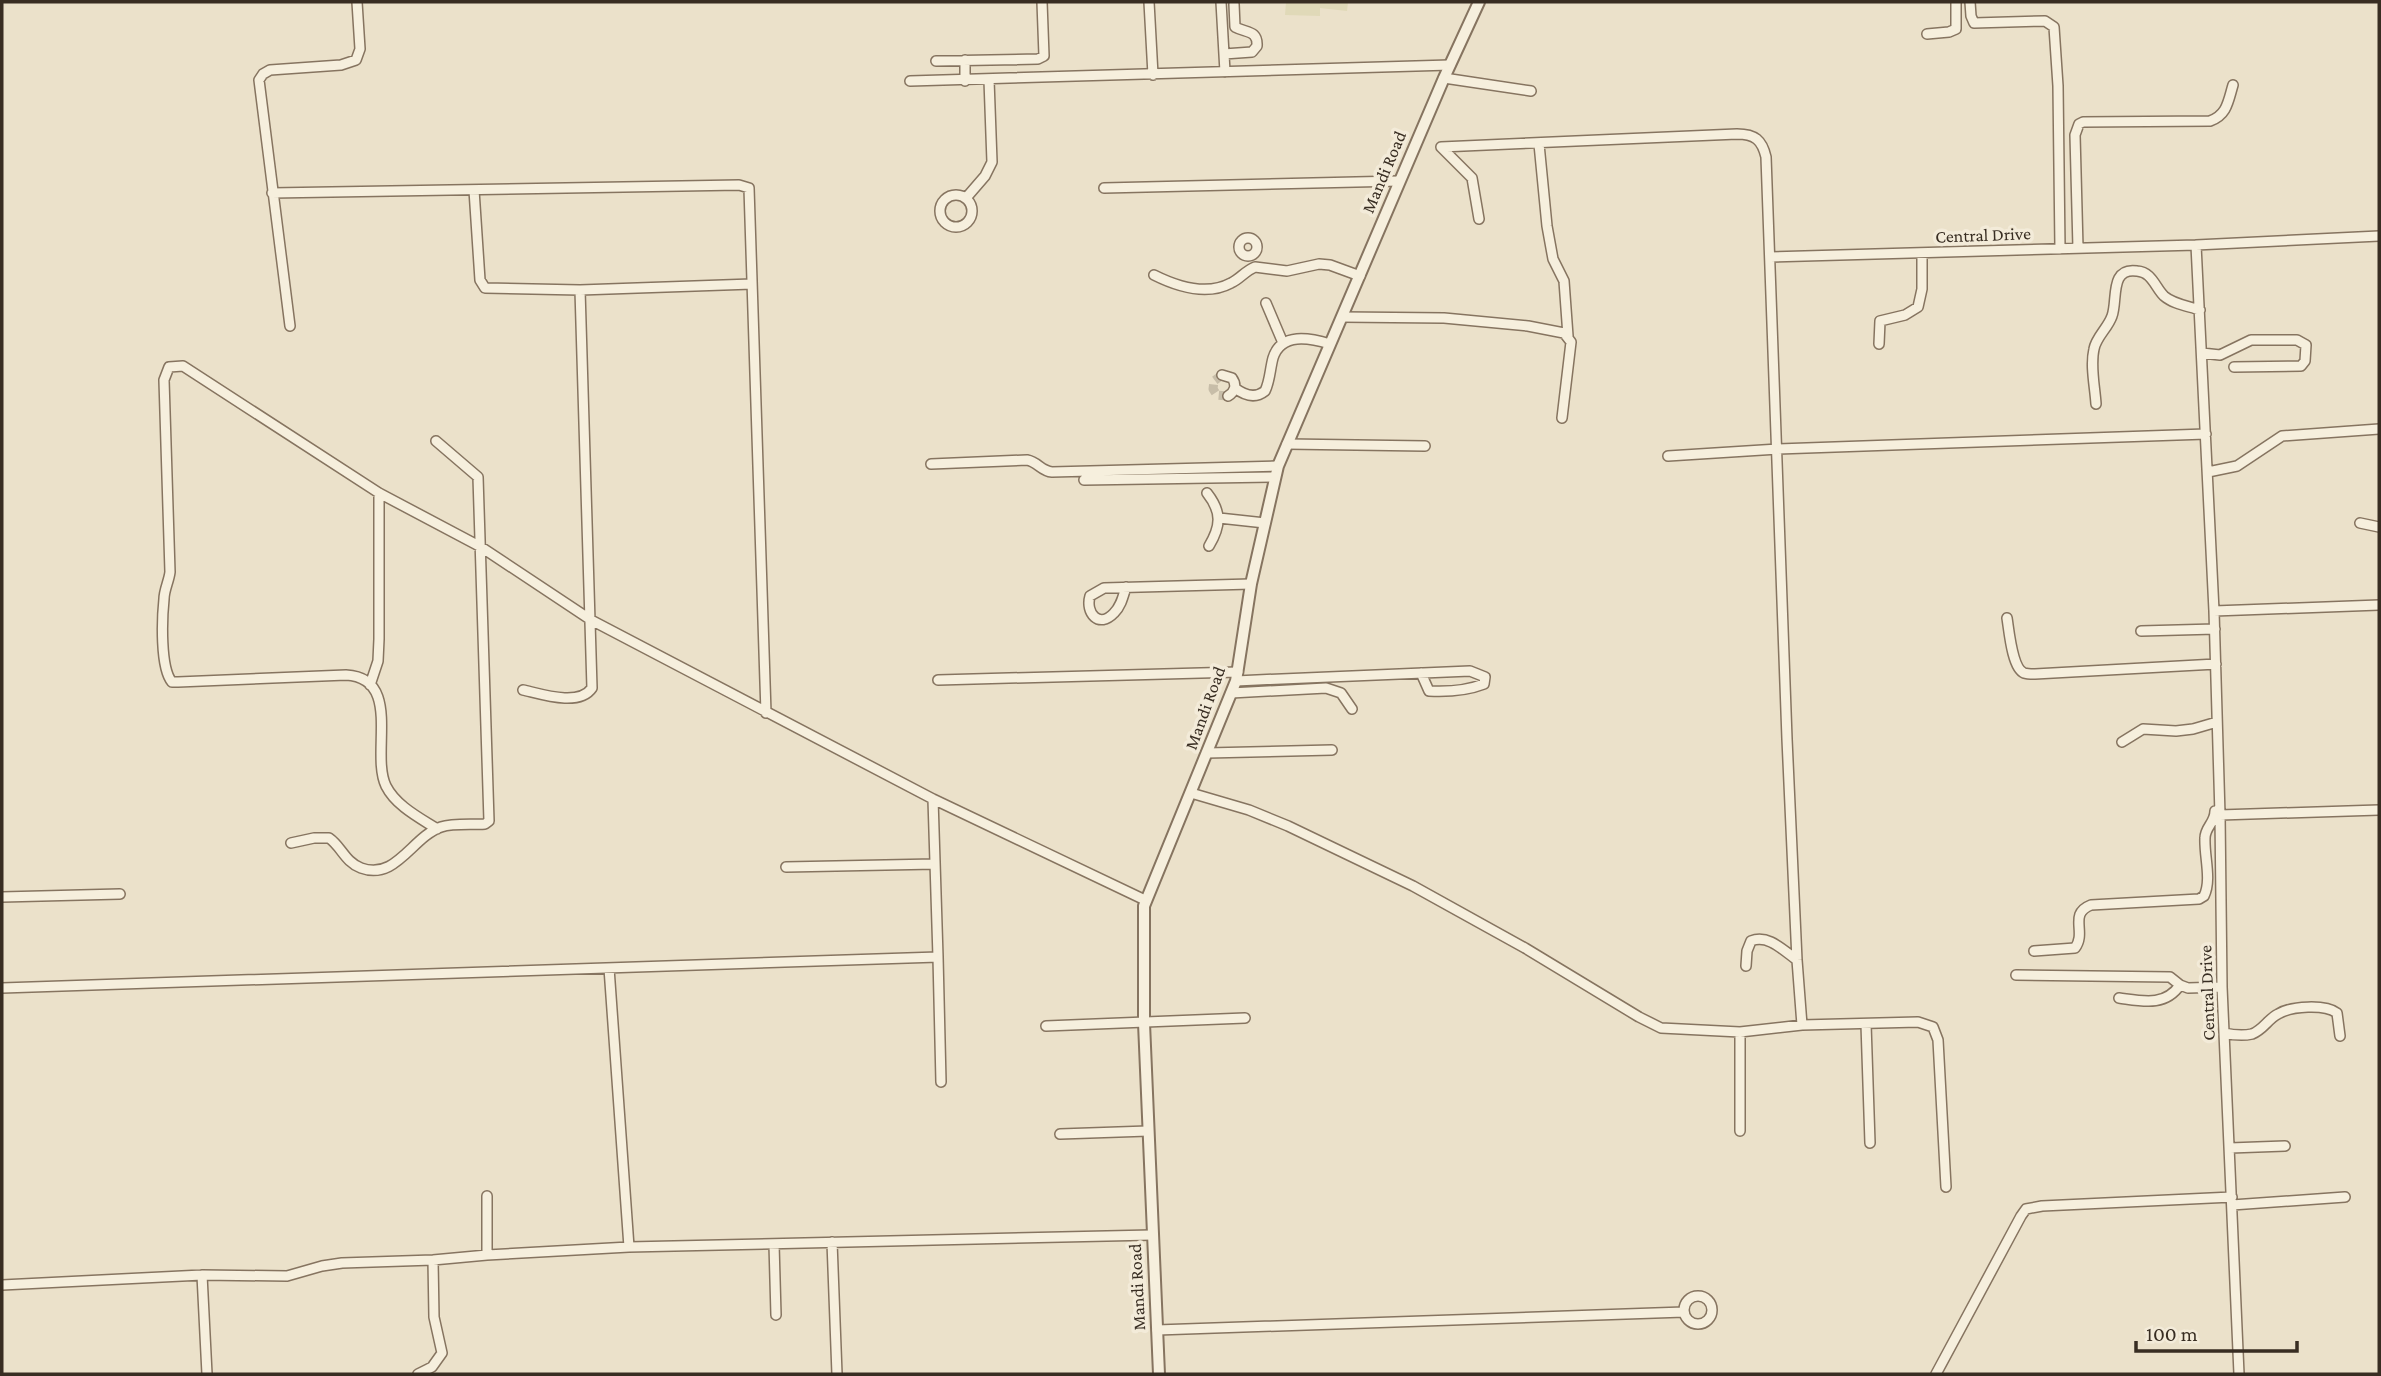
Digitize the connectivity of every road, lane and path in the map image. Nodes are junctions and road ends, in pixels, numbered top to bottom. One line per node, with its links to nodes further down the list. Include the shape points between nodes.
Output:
1 (357, 2): 26 (street, via 360,50 356,60 270,70 259,80)
2 (1042, 2): 11 (street, via 1044,56)
3 (1149, 2): 15 (street)
4 (1221, 2): 10 (street)
5 (1479, 2): 13 (street, Mandi Road)
6 (1956, 2): 9 (street, via 1955,29)
7 (1970, 2): 32 (street, via 1974,23 2045,22 2054,27)
8 (1234, 4): 10 (street, via 1235,27 1253,33 1257,46 1252,52)
9 (1927, 34)
10 (1224, 54): 14 (street)
11 (965, 60): 12 (street); 17 (street)
12 (936, 61)
13 (1450, 65): 14 (street); 16 (street, Mandi Road)
14 (1225, 72): 15 (street)
15 (1153, 75): 18 (street)
16 (1444, 78): 21 (street); 23 (street, Mandi Road)
17 (965, 80): 18 (street); 19 (street)
18 (989, 80): 27 (street, via 992,162)
19 (910, 81)
20 (2233, 85): 31 (street, via 2226,109 2210,121 2079,124 2075,135)
21 (1531, 91)
22 (1539, 144): 28 (street, via 1441,147 1472,178); 35 (street, via 1737,134 1759,139 1766,157); 45 (street, via 1546,226 1553,259 1564,281)
23 (1399, 181): 24 (street); 38 (street, Mandi Road)
24 (1104, 188)
25 (474, 190): 26 (street); 39 (street, via 747,186); 40 (street, via 483,287)
26 (272, 193): 44 (street)
27 (965, 198)
28 (1479, 219)
29 (2379, 236): 30 (street, Central Drive)
30 (2196, 245): 31 (street, Central Drive); 42 (street, Central Drive)
31 (2078, 248): 32 (street, Central Drive)
32 (2060, 249): 33 (street, Central Drive)
33 (1922, 253): 35 (street, Central Drive); 48 (street, via 1918,307 1880,321)
34 (1252, 256): 36 (street)
35 (1770, 257): 61 (street)
36 (1255, 267): 37 (street, via 1230,284 1205,289 1179,286); 38 (street, via 1287,271 1319,264)
37 (1154, 275)
38 (1360, 276): 43 (street, Mandi Road)
39 (752, 284): 40 (street); 91 (street)
40 (580, 290): 80 (street)
41 (1266, 303): 46 (street)
42 (2200, 310): 49 (street, Central Drive); 54 (street, via 2164,296 2142,271 2124,273 2115,286 2112,316 2093,352)
43 (1342, 317): 45 (street, via 1459,319); 47 (street, Mandi Road)
44 (290, 326)
45 (1567, 335): 55 (street, via 1571,342)
46 (1283, 343): 47 (street, via 1300,338); 52 (street, via 1274,356 1265,391 1253,396)
47 (1330, 344): 59 (street, Mandi Road)
48 (1879, 344)
49 (2202, 353): 50 (street, via 2220,355 2251,340 2297,340 2306,345 2301,366); 57 (street, Central Drive)
50 (2234, 368)
51 (1222, 375): 52 (street, via 1232,378)
52 (1235, 388): 53 (street)
53 (1228, 396)
54 (2096, 404)
55 (1562, 418)
56 (2379, 429): 65 (street, via 2282,436 2237,466)
57 (2206, 435): 61 (street); 65 (street, Central Drive)
58 (436, 442): 74 (street, via 478,477)
59 (1287, 444): 60 (street); 64 (street, Mandi Road)
60 (1425, 446)
61 (1778, 449): 62 (street); 110 (street)
62 (1668, 456)
63 (931, 464): 64 (street, via 1027,460 1052,472)
64 (1277, 472): 66 (street); 70 (street, Mandi Road)
65 (2207, 472): 78 (street, Central Drive)
66 (1084, 480)
67 (379, 493): 74 (street); 87 (street, via 378,661); 87 (street, via 183,366 167,369 170,572 163,612 167,676 178,682 346,675 361,677)
68 (1207, 493): 69 (street)
69 (1219, 518): 70 (street); 73 (street)
70 (1265, 523): 75 (street, Mandi Road)
71 (2360, 523): 72 (street)
72 (2379, 527)
73 (1209, 546)
74 (481, 547): 80 (street); 101 (street, via 490,818 485,824)
75 (1251, 584): 76 (street); 85 (street, Mandi Road)
76 (1126, 587): 76 (street, via 1116,612 1102,620 1095,618 1087,605 1090,596 1104,588)
77 (2379, 605): 78 (street)
78 (2214, 611): 81 (street, Central Drive)
79 (2007, 618): 83 (street, via 2014,657 2023,673)
80 (591, 620): 88 (street, via 589,693 564,698); 91 (street)
81 (2215, 629): 82 (street); 83 (street, Central Drive)
82 (2141, 631)
83 (2216, 664): 92 (street, Central Drive)
84 (1422, 673): 84 (street, via 1470,671 1485,677 1484,684 1468,691 1429,691); 85 (street)
85 (1237, 677): 86 (street); 89 (street, Mandi Road)
86 (938, 680)
87 (370, 685): 101 (street, via 380,704 385,785 397,800)
88 (523, 690)
89 (1231, 693): 90 (street, via 1326,688 1341,693); 95 (street, Mandi Road)
90 (1352, 709)
91 (766, 713): 98 (street)
92 (2217, 722): 93 (street, via 2176,731 2143,729); 96 (street, Central Drive)
93 (2122, 742)
94 (1332, 750): 95 (street)
95 (1207, 753): 97 (street, Mandi Road)
96 (2220, 791): 100 (street, Central Drive); 108 (street, via 2214,794 2214,821 2205,835 2204,896 2091,905 2079,915 2075,948)
97 (1191, 793): 107 (street, Mandi Road); 123 (street, via 1288,826 1413,886 1653,1025)
98 (933, 799): 103 (street); 107 (street)
99 (2379, 810): 100 (street)
100 (2220, 815): 115 (street, Central Drive)
101 (437, 829): 102 (street, via 395,863 379,870 355,865 329,838)
102 (291, 844)
103 (935, 863): 104 (street); 109 (street)
104 (786, 867)
105 (120, 894): 106 (street)
106 (2, 897)
107 (1145, 900): 119 (street, Mandi Road)
108 (2034, 951)
109 (938, 957): 112 (street); 126 (street)
110 (1797, 960): 111 (street, via 1760,938 1748,946); 121 (street)
111 (1746, 966)
112 (609, 968): 116 (street); 140 (street)
113 (2016, 975): 114 (street, via 2170,977)
114 (2180, 985): 115 (street); 117 (street, via 2157,1002)
115 (2222, 987): 124 (street, Central Drive)
116 (2, 988)
117 (2119, 998)
118 (1245, 1018): 119 (street)
119 (1144, 1023): 122 (street); 127 (street, Mandi Road)
120 (1866, 1024): 121 (street); 130 (street); 133 (street, via 1918,1023 1935,1029)
121 (1802, 1025): 123 (street)
122 (1045, 1026)
123 (1741, 1032): 128 (street)
124 (2224, 1033): 125 (street, via 2249,1035 2281,1012 2329,1009 2337,1013); 132 (street, Central Drive)
125 (2340, 1036)
126 (941, 1082)
127 (1148, 1131): 129 (street); 137 (street, Mandi Road)
128 (1740, 1131)
129 (1060, 1133)
130 (1870, 1143)
131 (2285, 1146): 132 (street)
132 (2230, 1148): 136 (street, Central Drive)
133 (1946, 1187)
134 (487, 1196): 141 (street)
135 (2345, 1197): 136 (street)
136 (2232, 1201): 152 (street, via 2026,1209); 153 (street, Central Drive)
137 (1152, 1235): 138 (street); 147 (street, Mandi Road)
138 (832, 1242): 139 (street); 150 (street)
139 (774, 1244): 140 (street); 146 (street)
140 (629, 1247): 141 (street)
141 (487, 1255): 142 (street)
142 (433, 1260): 143 (street, via 330,1264 287,1276); 149 (street, via 434,1317 442,1353 432,1367)
143 (202, 1275): 144 (street); 148 (street)
144 (2, 1285)
145 (1684, 1312): 147 (street)
146 (776, 1315)
147 (1157, 1330): 151 (street, Mandi Road)
148 (207, 1374)
149 (418, 1374)
150 (837, 1374)
151 (1159, 1374)
152 (1936, 1374)
153 (2239, 1374)

